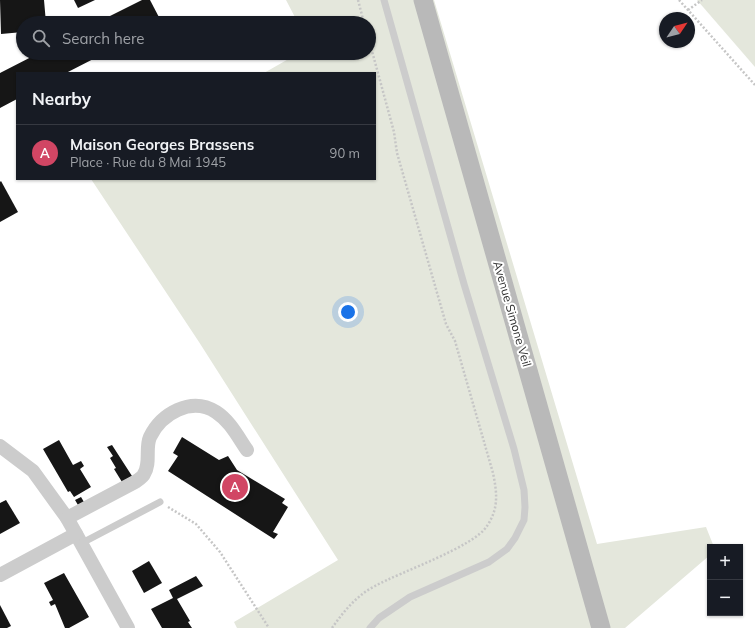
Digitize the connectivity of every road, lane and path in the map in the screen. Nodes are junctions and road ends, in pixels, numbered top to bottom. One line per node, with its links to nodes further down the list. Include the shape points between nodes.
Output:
1 (358, 0): 7 (path)
2 (384, 0): 19 (lane, via 464,284 514,449 524,490 525,507 524,520 507,549 489,562 410,597 379,618)
3 (423, 0): 20 (main road, Avenue Simone Veil)
4 (679, 0): 6 (path)
5 (702, 0): 6 (path)
6 (688, 10): 9 (path)
7 (362, 16)
8 (374, 60): 18 (path, via 399,160 498,494 494,514 487,527 472,540 375,586 356,598)
9 (755, 85)
10 (0, 446): 13 (street, via 33,471)
11 (247, 450): 13 (street, via 231,425 215,412 196,406 183,408 168,415 157,426 149,439 144,474 136,482)
12 (160, 502): 14 (lane); 17 (path, via 196,524 220,552)
13 (66, 518): 14 (street)
14 (79, 539): 15 (street); 16 (street)
15 (0, 575)
16 (128, 628)
17 (269, 628)
18 (332, 628)
19 (370, 628)
20 (601, 628)

